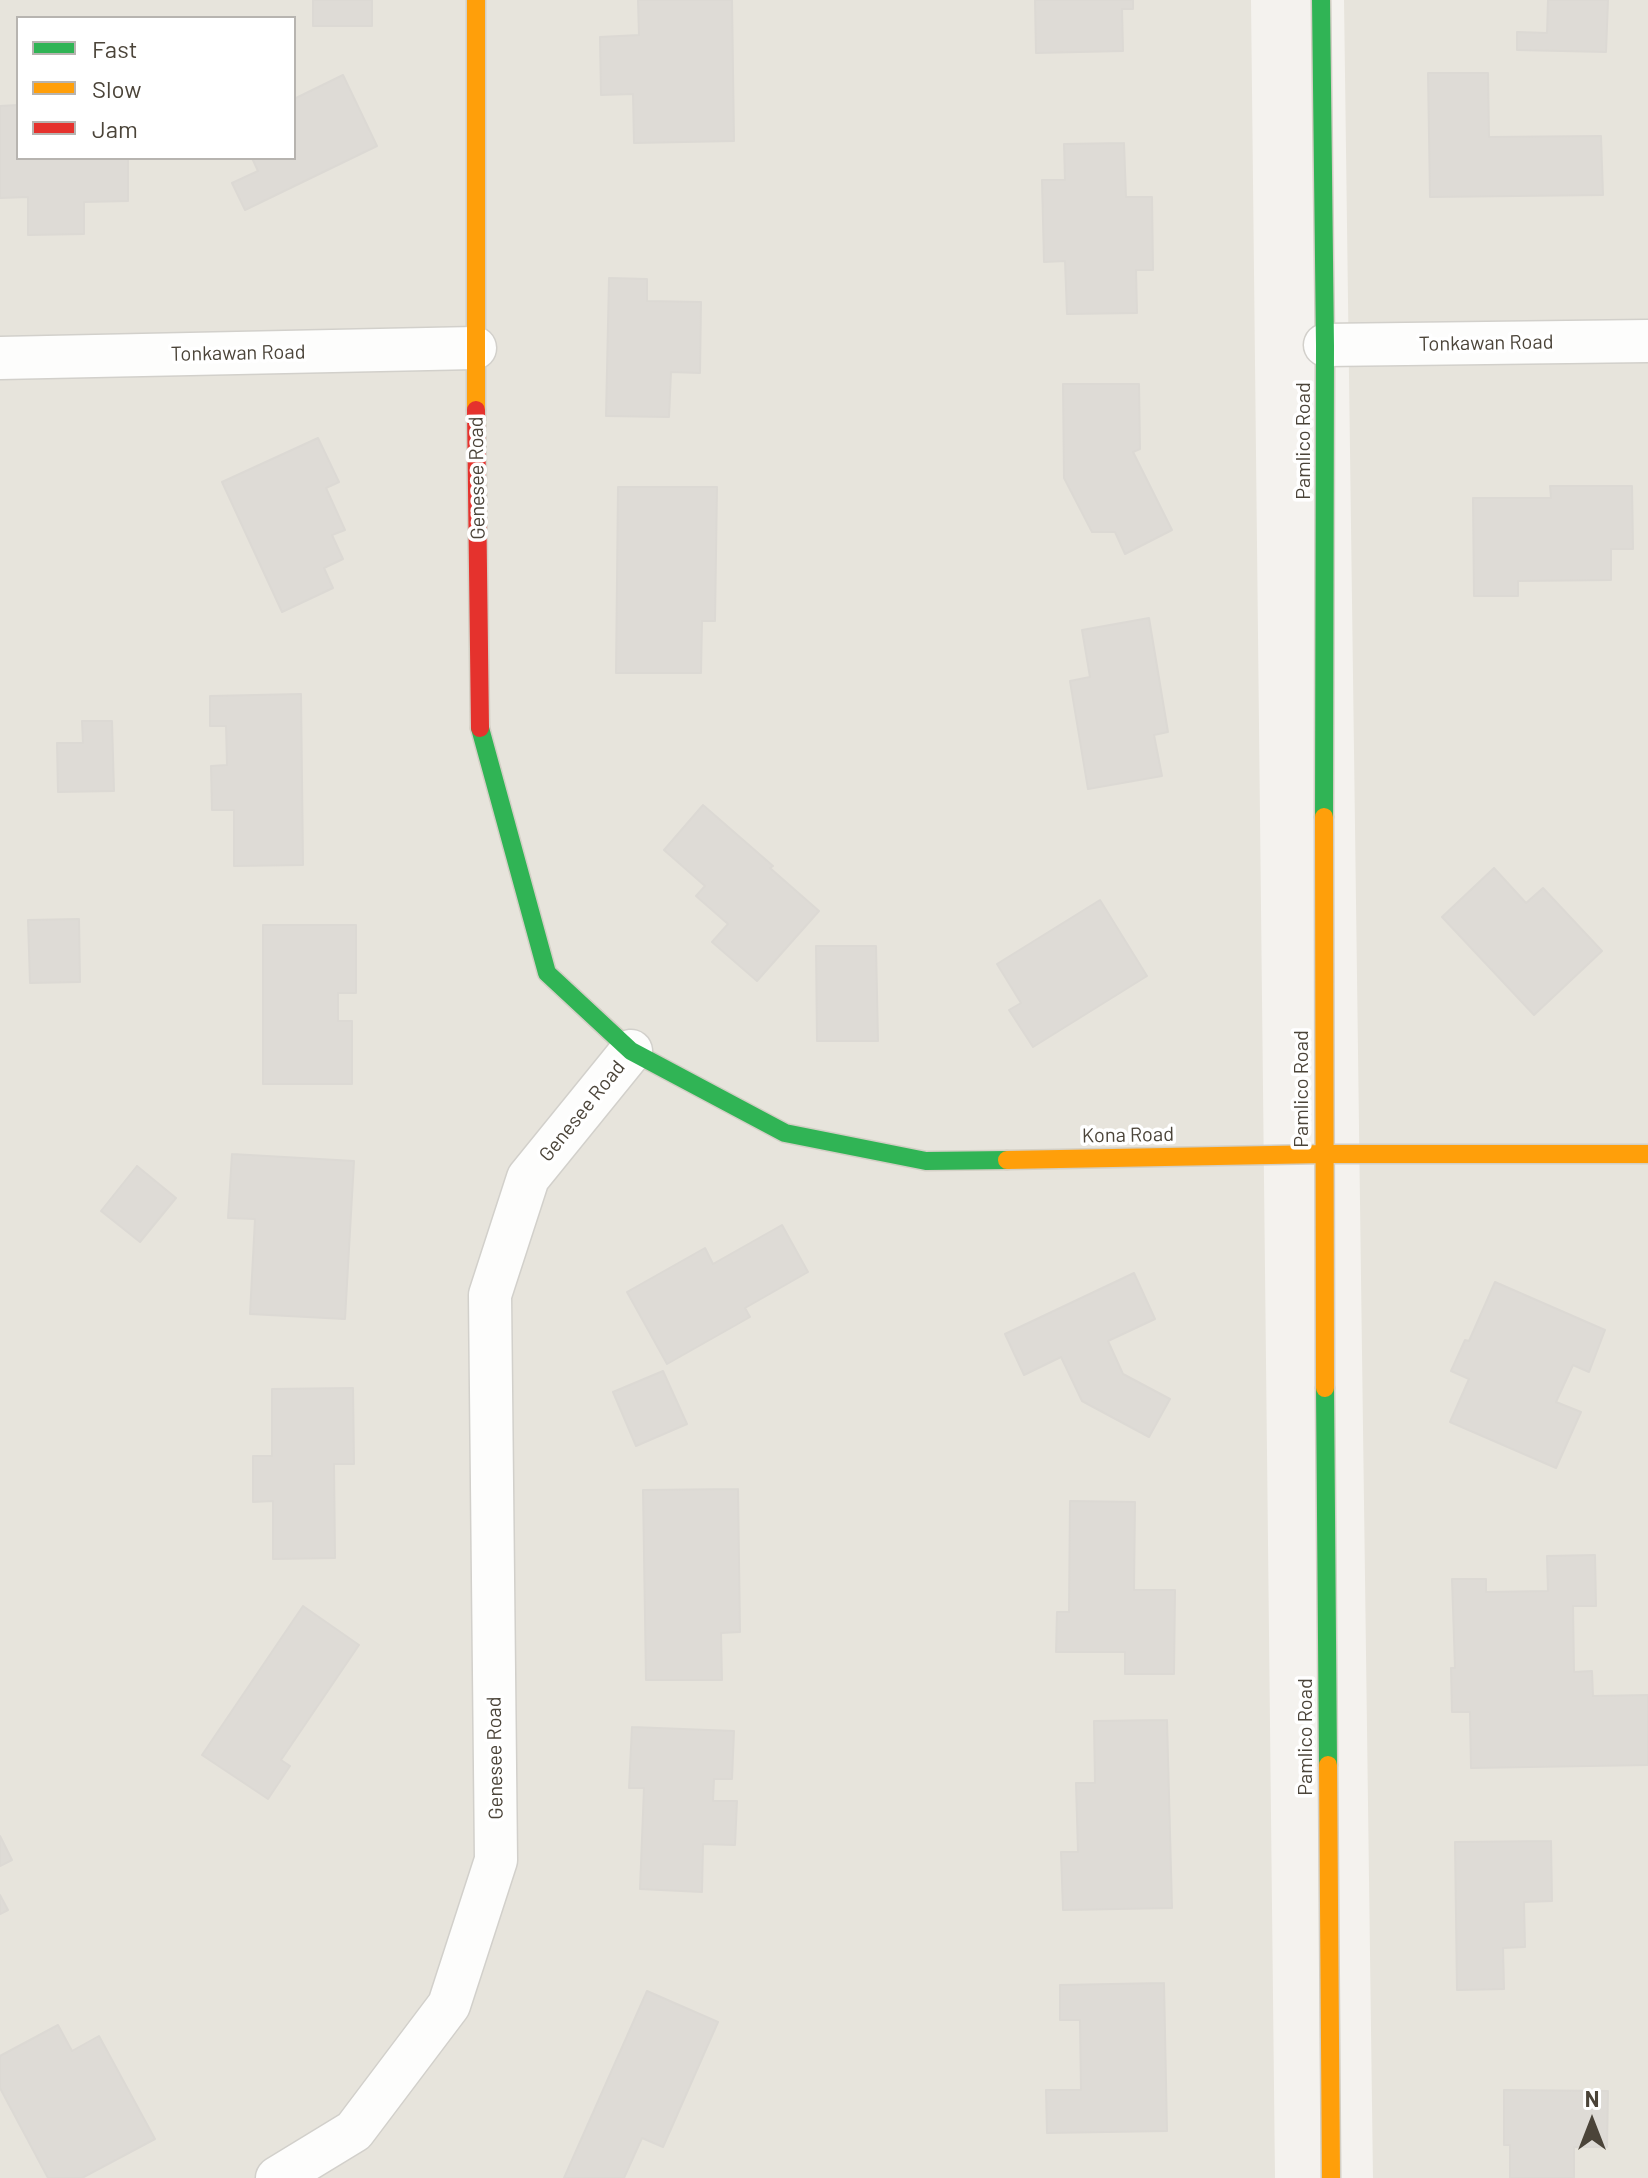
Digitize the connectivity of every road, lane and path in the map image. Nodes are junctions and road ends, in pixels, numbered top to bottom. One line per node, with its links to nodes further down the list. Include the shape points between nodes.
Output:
1 (476, 0): 5 (street, Genesee Road)
2 (1321, 0): 4 (street, Pamlico Road)
3 (1648, 341): 4 (street, Tonkawan Road)
4 (1325, 345): 8 (street, Pamlico Road)
5 (475, 348): 6 (street, Tonkawan Road); 7 (street, Genesee Road, via 480,732 547,973)
6 (0, 358)
7 (631, 1051): 8 (street, Kona Road, via 785,1133 926,1161); 10 (street, Genesee Road, via 528,1178 490,1295 496,1860 449,2005 354,2131)
8 (1323, 1154): 9 (street, Kona Road); 11 (street, Pamlico Road)
9 (1648, 1154)
10 (277, 2178)
11 (1331, 2178)

